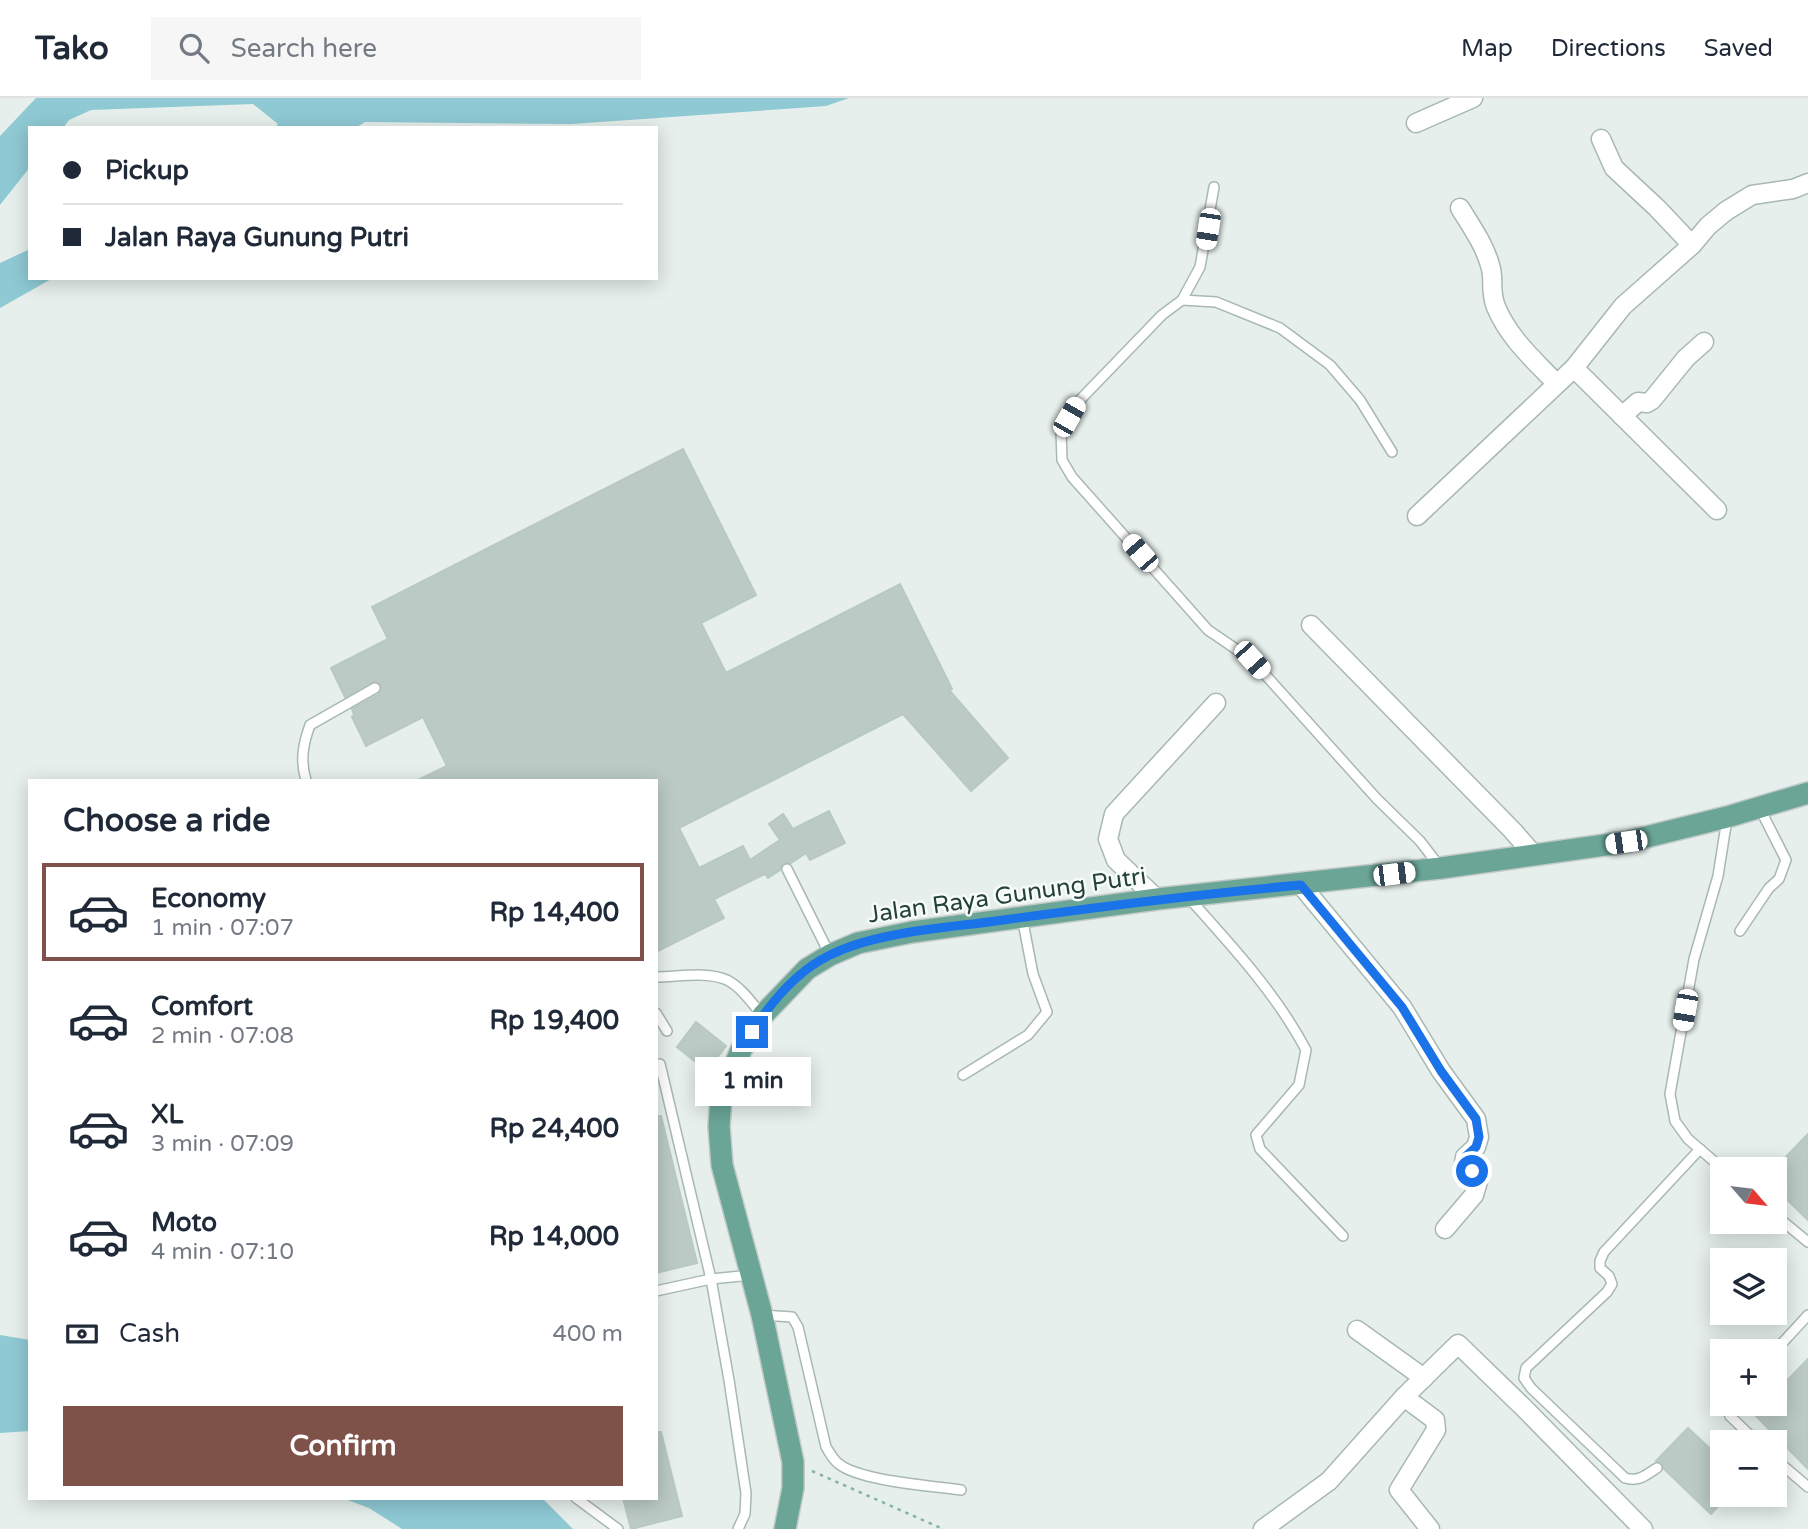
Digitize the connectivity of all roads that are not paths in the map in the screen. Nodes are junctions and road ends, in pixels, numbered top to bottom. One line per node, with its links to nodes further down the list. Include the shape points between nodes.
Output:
1 (1473, 98): 2 (street)
2 (1416, 123)
3 (1601, 139): 7 (street, via 1614,168)
4 (1808, 183): 7 (street, via 1752,195 1726,211)
5 (1214, 187): 8 (lane, via 1200,267)
6 (1460, 208): 11 (street, via 1491,267 1491,292 1503,323)
7 (1692, 245): 10 (street, via 1623,306)
8 (1182, 300): 13 (lane, via 1216,302 1280,328 1330,365 1360,400); 24 (lane, via 1077,403 1060,431 1062,460 1208,630 1252,660)
9 (1704, 342): 12 (street, via 1653,400 1638,402)
10 (1574, 368): 11 (street); 12 (street)
11 (1556, 383): 15 (street)
12 (1622, 416): 14 (street)
13 (1392, 452)
14 (1717, 510)
15 (1416, 516)
16 (1311, 625): 23 (street)
17 (375, 688): 19 (lane, via 310,725 303,743)
18 (1216, 703): 28 (street, via 1114,814 1108,839 1116,860)
19 (306, 779)
20 (1808, 793): 21 (main road, Jalan Raya Gunung Putri)
21 (1759, 807): 22 (main road, Jalan Raya Gunung Putri); 30 (lane, via 1786,860 1779,879)
22 (1727, 817): 23 (main road, Jalan Raya Gunung Putri, via 1626,842); 38 (lane, via 1718,876 1694,959 1670,1094 1675,1121)
23 (1534, 855): 24 (main road, Jalan Raya Gunung Putri)
24 (1441, 868): 26 (main road, Jalan Raya Gunung Putri)
25 (787, 869): 31 (lane)
26 (1301, 885): 27 (main road, Jalan Raya Gunung Putri); 41 (street, via 1402,1007 1476,1119 1479,1137 1464,1164 1478,1181 1474,1195)
27 (1187, 896): 28 (main road, Jalan Raya Gunung Putri); 42 (lane, via 1237,951 1296,1029 1306,1050 1299,1084 1256,1135 1256,1142)
28 (1157, 899): 29 (main road, Jalan Raya Gunung Putri)
29 (1022, 917): 31 (main road, Jalan Raya Gunung Putri, via 912,932); 37 (lane, via 1033,974 1047,1012 1028,1035)
30 (1740, 930)
31 (830, 954): 33 (main road, Jalan Raya Gunung Putri, via 807,969)
32 (658, 977): 33 (lane, via 727,980)
33 (763, 1015): 44 (main road, Jalan Raya Gunung Putri, via 728,1079 719,1126 722,1165)
34 (658, 1016): 35 (lane)
35 (667, 1031)
36 (660, 1064): 45 (lane)
37 (963, 1075)
38 (1699, 1149): 39 (lane); 55 (lane, via 1604,1252 1600,1268 1612,1284 1607,1292 1526,1368 1524,1378 1625,1478 1641,1478)
39 (1710, 1158)
40 (1787, 1224): 43 (lane)
41 (1445, 1229)
42 (1343, 1236)
43 (1808, 1242)
44 (751, 1275): 45 (lane); 47 (main road, Jalan Raya Gunung Putri)
45 (711, 1279): 46 (lane); 61 (lane, via 746,1493 745,1514)
46 (658, 1291)
47 (762, 1315): 58 (lane, via 792,1317 798,1326 826,1447 837,1464 878,1477); 62 (main road, Jalan Raya Gunung Putri, via 793,1462)
48 (1808, 1315): 50 (lane)
49 (1357, 1330): 51 (street)
50 (1787, 1339)
51 (1424, 1378): 52 (street); 65 (street, via 1458,1344)
52 (1404, 1397): 63 (street, via 1329,1481); 64 (street, via 1435,1420 1436,1430 1399,1489)
53 (1730, 1416): 54 (lane)
54 (1745, 1430)
55 (1657, 1468)
56 (1787, 1469): 57 (lane)
57 (1808, 1488)
58 (961, 1490)
59 (579, 1500): 60 (lane)
60 (618, 1529)
61 (738, 1529)
62 (785, 1529)
63 (1263, 1529)
64 (1430, 1529)
65 (1643, 1529)

